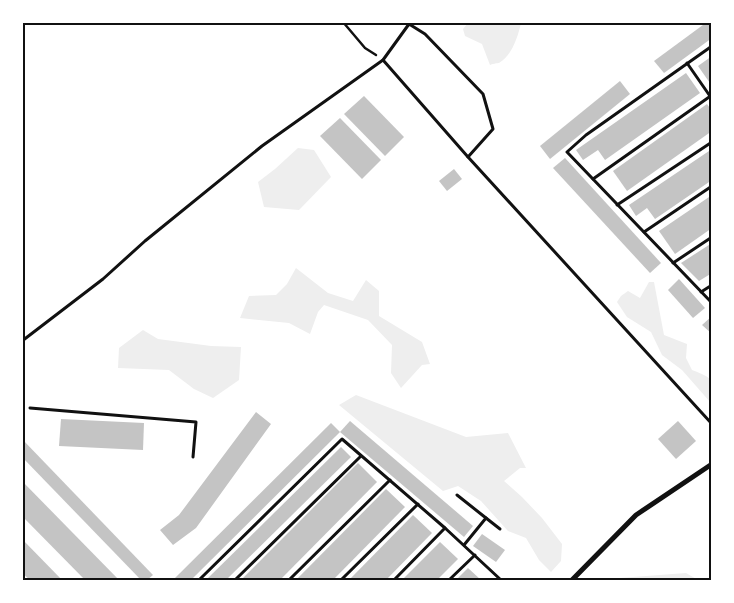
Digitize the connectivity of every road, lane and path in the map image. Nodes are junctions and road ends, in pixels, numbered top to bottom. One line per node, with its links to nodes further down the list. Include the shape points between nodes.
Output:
1 (343, 22): 3 (path, via 365,48)
2 (712, 46): 4 (lane)
3 (383, 60): 7 (lane); 7 (lane, via 408,24 425,34 483,94 493,129); 17 (lane, via 262,146 103,279)
4 (688, 62): 5 (lane); 8 (lane, via 567,152)
5 (711, 97): 8 (lane)
6 (712, 142): 10 (lane)
7 (468, 157): 19 (lane)
8 (593, 179): 10 (lane)
9 (712, 186): 11 (lane)
10 (617, 205): 11 (lane)
11 (644, 232): 13 (lane)
12 (712, 237): 13 (lane)
13 (673, 263): 15 (lane)
14 (712, 285): 15 (lane)
15 (701, 292): 16 (lane)
16 (712, 303)
17 (22, 341)
18 (30, 408): 21 (lane, via 196,422)
19 (712, 424)
20 (361, 456): 23 (lane); 31 (lane, via 342,439); 32 (lane)
21 (192, 457)
22 (712, 464): 38 (street, via 636,515)
23 (390, 480): 25 (lane); 33 (lane)
24 (457, 495): 26 (lane)
25 (418, 504): 27 (lane); 34 (lane)
26 (486, 518): 28 (lane); 29 (lane)
27 (445, 528): 29 (lane); 35 (lane)
28 (500, 529)
29 (464, 545): 30 (lane)
30 (474, 555): 36 (lane); 37 (lane)
31 (199, 580)
32 (235, 580)
33 (289, 580)
34 (342, 580)
35 (394, 580)
36 (449, 580)
37 (500, 580)
38 (572, 580)

